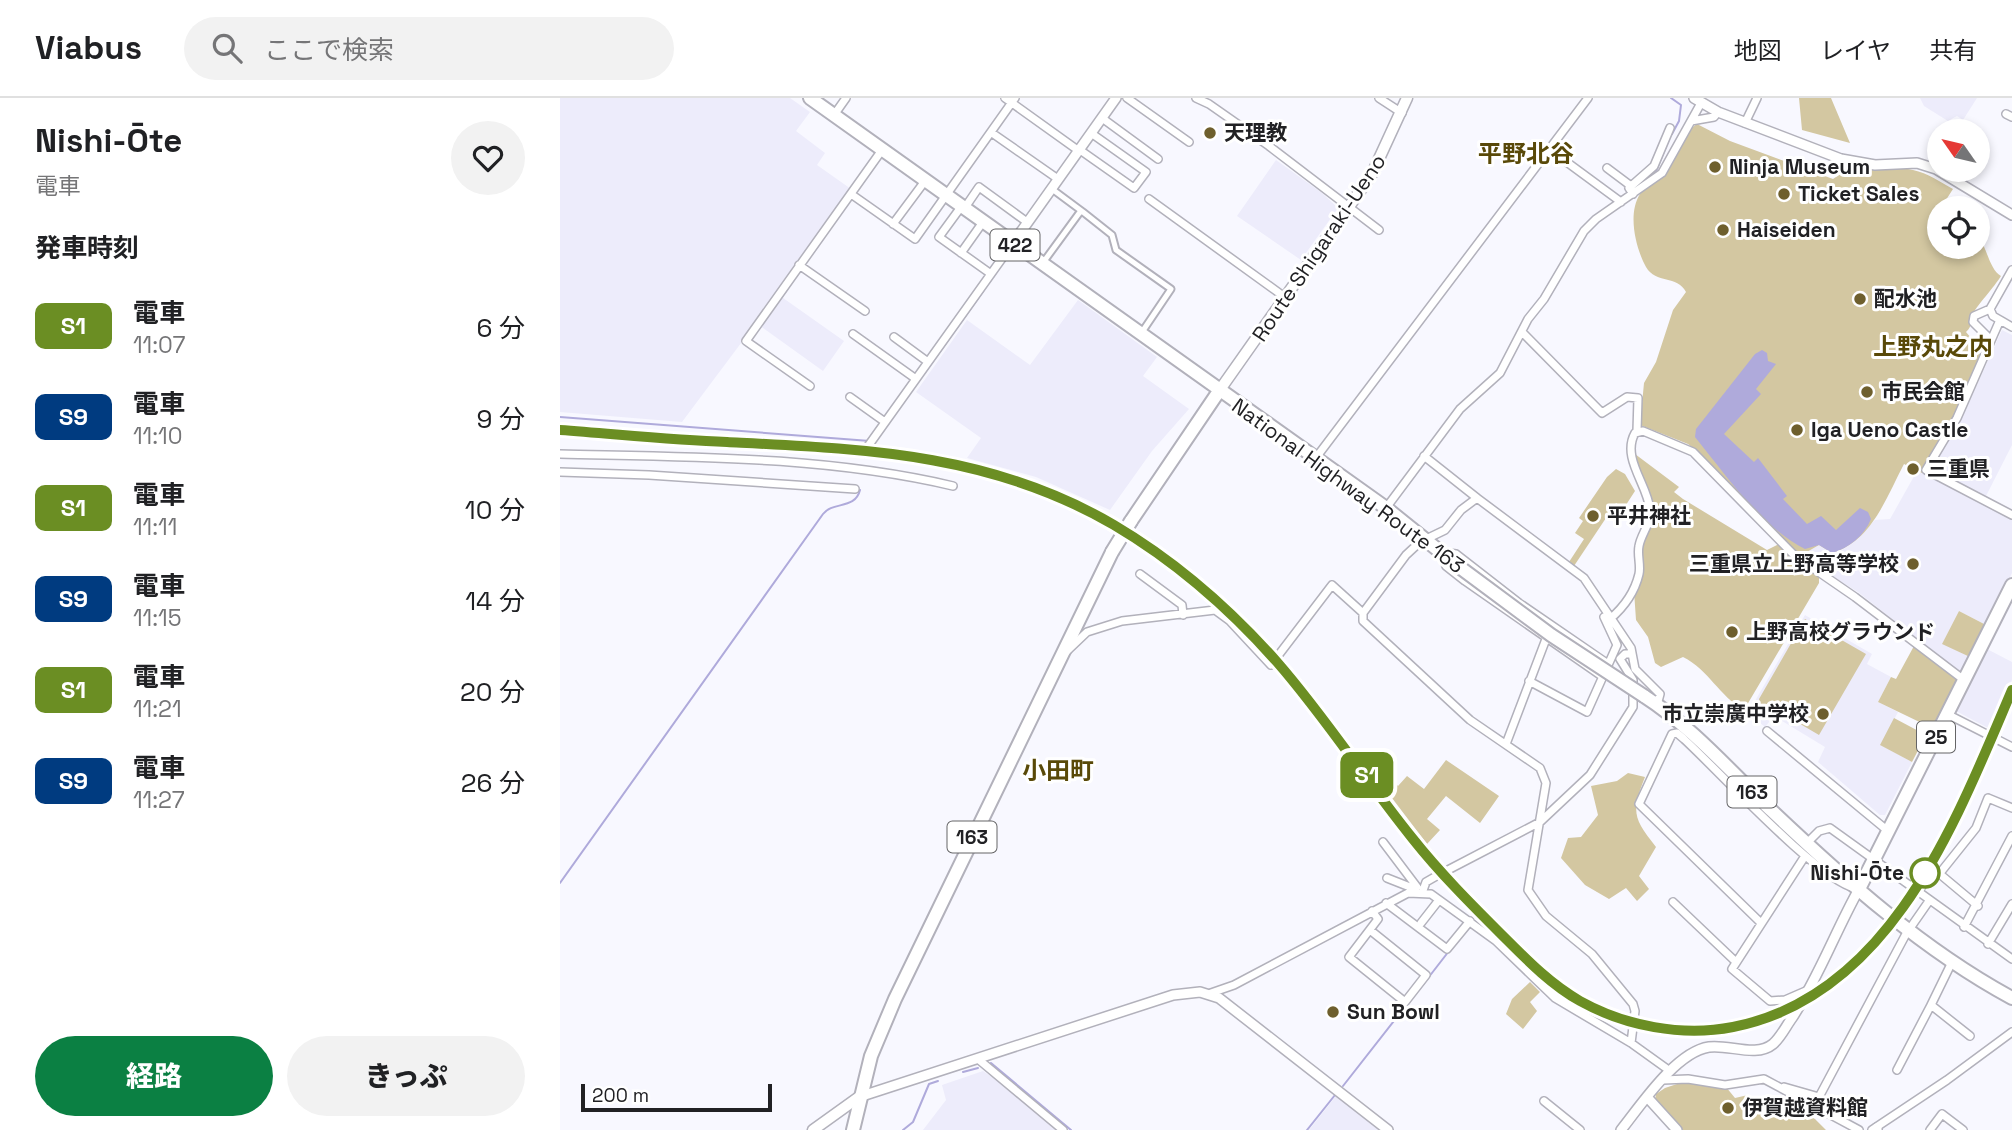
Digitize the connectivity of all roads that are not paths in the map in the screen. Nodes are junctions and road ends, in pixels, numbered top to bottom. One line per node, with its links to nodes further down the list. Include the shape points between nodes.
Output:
1 (810, 98): 14 (highway, 422)
2 (846, 98): 14 (street)
3 (1116, 98): 15 (street)
4 (1128, 98): 21 (street)
5 (1196, 98): 35 (street)
6 (1379, 98): 12 (street)
7 (1407, 98): 12 (main road, Route Shigaraki-Ueno)
8 (1588, 98): 22 (street)
9 (1758, 98): 17 (street)
10 (1011, 100): 19 (street); 24 (street)
11 (1698, 100): 13 (street); 16 (street)
12 (1402, 113): 35 (main road, Route Shigaraki-Ueno)
13 (1718, 113): 16 (street); 17 (street)
14 (834, 115): 23 (highway, 422)
15 (1102, 118): 20 (street); 25 (street)
16 (1691, 121): 30 (street, via 1662,173)
17 (1745, 123): 38 (street, via 1858,164 1900,161 1936,169)
18 (1670, 128): 30 (street, via 1654,166)
19 (992, 133): 27 (street); 32 (street)
20 (1091, 133): 24 (street); 24 (street, via 1146,172 1134,188)
21 (1189, 142)
22 (1549, 149): 34 (street); 69 (street)
23 (882, 150): 28 (highway, 422); 31 (street)
24 (1079, 150): 27 (street)
25 (1158, 159)
26 (1606, 168): 30 (street)
27 (1058, 179): 29 (street)
28 (925, 181): 32 (highway, 422); 41 (street)
29 (1051, 189): 37 (street); 40 (street)
30 (1632, 190): 34 (street)
31 (851, 194): 41 (street); 46 (street)
32 (947, 197): 36 (highway, 422); 41 (street, via 915,239)
33 (1149, 199): 49 (street)
34 (1621, 202): 54 (street, via 1584,231)
35 (1349, 207): 42 (street); 49 (main road, Route Shigaraki-Ueno)
36 (962, 208): 39 (highway, 422); 40 (street, via 979,187); 44 (street, via 939,237)
37 (1083, 212): 45 (street); 56 (street, via 1112,235 1116,250 1171,289)
38 (2012, 215)
39 (984, 222): 43 (highway, 422); 44 (street)
40 (1027, 222): 43 (street)
41 (893, 224)
42 (1379, 230)
43 (1013, 243): 45 (highway, 422); 48 (street)
44 (961, 253): 48 (street)
45 (1042, 264): 56 (highway, 422)
46 (799, 265): 51 (street); 61 (street, via 746,341)
47 (2012, 270): 50 (street)
48 (991, 274): 59 (street)
49 (1286, 298): 62 (main road, Route Shigaraki-Ueno)
50 (1990, 309): 52 (street); 58 (street, via 1974,316 1973,322)
51 (865, 311)
52 (2000, 320): 53 (street); 58 (street)
53 (2012, 327)
54 (1523, 333): 65 (street, via 1602,413 1627,397 1638,398); 68 (street, via 1500,373 1460,408)
55 (853, 334): 60 (street)
56 (1140, 334): 62 (highway, 422)
57 (894, 337): 59 (street)
58 (1990, 340): 75 (street, via 1957,418 1926,470)
59 (928, 362): 60 (street)
60 (916, 379): 64 (street)
61 (810, 386)
62 (1220, 391): 69 (highway, National Highway Route 163 / 163); 85 (highway, National Highway Route 163 / 163, bridge, via 1112,552)
63 (850, 397): 64 (street)
64 (886, 422): 66 (street)
65 (1637, 431): 83 (street, via 1632,442 1635,470 1650,517 1639,547 1639,574 1625,605); 89 (street, via 1693,452 1794,555)
66 (870, 443)
67 (560, 454): 71 (street, via 808,465 895,474)
68 (1424, 456): 73 (street); 74 (street)
69 (1315, 460): 74 (highway, National Highway Route 163 / 163)
70 (560, 472): 72 (street)
71 (953, 486)
72 (855, 489)
73 (1477, 498): 76 (street, via 1445,530); 80 (street, via 1571,566)
74 (1386, 508): 76 (highway, National Highway Route 163 / 163)
75 (2012, 515)
76 (1426, 539): 77 (highway, National Highway Route 163 / 163); 81 (street, via 1395,566)
77 (1441, 552): 84 (street, via 1446,566); 87 (street, via 1456,554); 91 (highway, National Highway Route 163 / 163, bridge, via 1551,635)
78 (1140, 574): 82 (street, via 1182,605)
79 (2012, 585): 89 (highway, 25)
80 (1592, 592): 83 (street); 87 (street, via 1617,645)
81 (1363, 613): 82 (street, via 1332,585 1271,665 1215,610); 94 (street, via 1363,621 1437,690)
82 (1184, 615): 85 (street, via 1145,617 1091,630)
83 (1610, 619): 86 (street)
84 (1546, 639): 88 (street); 90 (street)
85 (1061, 653): 137 (highway, National Highway Route 163 / 163, via 895,999)
86 (1632, 654): 91 (street, via 1635,669 1660,694); 97 (street, via 1620,659 1633,680 1633,707 1590,775)
87 (1608, 664): 88 (street)
88 (1603, 677): 90 (street, via 1587,712)
89 (1964, 680): 92 (highway, 25)
90 (1529, 681): 94 (street)
91 (1657, 705): 101 (highway, National Highway Route 163 / 163, via 1696,737)
92 (1947, 714): 95 (street); 98 (highway, 25)
93 (1767, 731): 98 (street)
94 (1506, 744): 97 (street, via 1544,775)
95 (2012, 747)
96 (2012, 808): 103 (street, via 1989,797 1976,828)
97 (1541, 822): 106 (street); 131 (street, via 1528,890 1546,916 1592,954 1633,1004)
98 (1888, 831): 102 (highway, 25)
99 (2012, 836): 113 (street)
100 (1383, 842): 106 (street)
101 (1806, 850): 102 (street, via 1819,831 1830,828); 105 (highway, National Highway Route 163 / 163); 117 (street); 117 (street, via 1685,738 1672,734 1639,804)
102 (1873, 860): 105 (highway, 25); 107 (street)
103 (1940, 873): 107 (street, via 1936,870); 113 (street)
104 (1387, 878): 106 (street)
105 (1859, 889): 119 (highway, National Highway Route 163); 125 (street)
106 (1415, 890): 108 (street); 111 (street)
107 (1917, 892): 109 (street)
108 (1439, 900): 115 (street); 116 (street)
109 (1929, 901): 118 (street); 119 (street)
110 (1673, 902): 123 (street)
111 (1386, 903): 114 (street); 115 (street, via 1447,949)
112 (2012, 904): 121 (street)
113 (1978, 905): 118 (street)
114 (1372, 911): 120 (street, via 1378,919); 126 (street)
115 (1470, 921): 131 (street, via 1513,955 1555,999)
116 (1421, 923)
117 (1761, 923): 123 (street)
118 (1964, 927): 121 (street)
119 (1909, 929): 124 (highway, National Highway Route 163); 136 (street, via 1819,1097)
120 (1370, 930): 120 (street, via 1349,957 1405,1002 1426,975)
121 (1988, 944): 122 (street)
122 (2012, 959)
123 (1736, 962): 125 (street, via 1732,969 1770,1001)
124 (1952, 962): 127 (highway, National Highway Route 163); 128 (street)
125 (1809, 989): 134 (street, via 1772,1044 1756,1050 1708,1047)
126 (1211, 993): 132 (street, via 1173,995); 144 (street)
127 (2012, 998)
128 (1931, 1005): 130 (street); 133 (street)
129 (2012, 1032): 140 (street)
130 (1970, 1036)
131 (1631, 1043): 134 (street)
132 (978, 1059): 137 (street); 143 (street)
133 (1897, 1070)
134 (1670, 1071): 135 (street)
135 (1663, 1080): 136 (street, via 1725,1084 1764,1079); 138 (street)
136 (1784, 1087): 148 (street)
137 (859, 1097): 141 (main road); 142 (highway, National Highway Route 163 / 163)
138 (1647, 1097): 146 (street); 147 (street)
139 (1544, 1101): 145 (street)
140 (1875, 1129)
141 (813, 1130)
142 (853, 1130)
143 (1063, 1130)
144 (1388, 1130)
145 (1580, 1130)
146 (1621, 1130)
147 (1677, 1130)
148 (1859, 1130)
149 (1930, 1130): 150 (street, via 1942,1114)
150 (1962, 1130)

